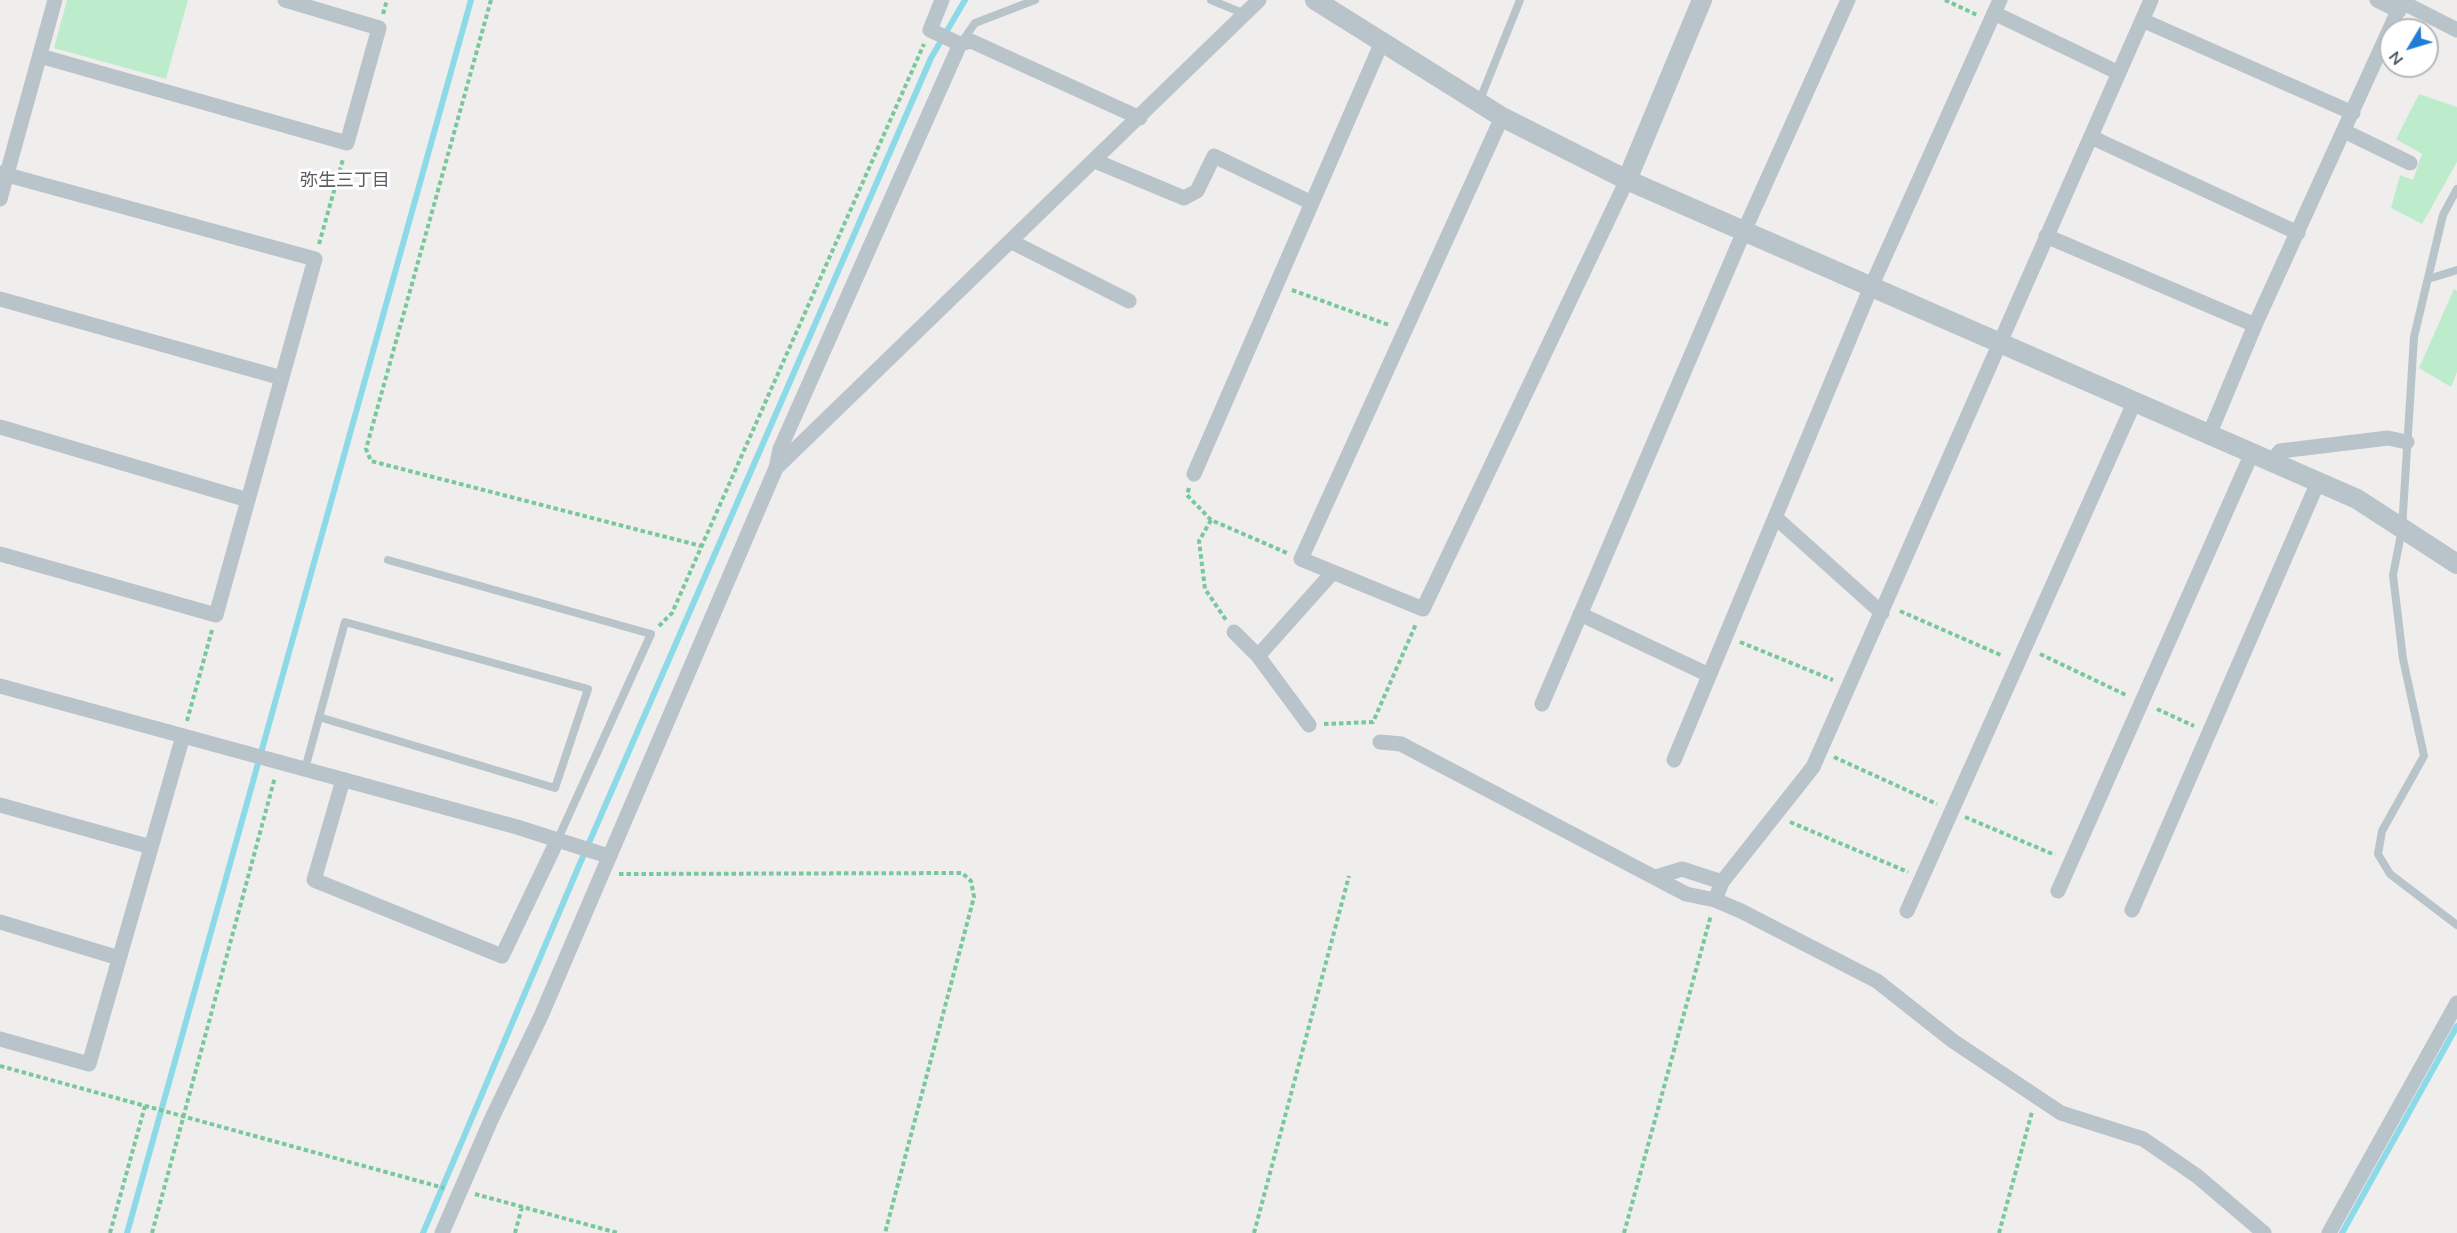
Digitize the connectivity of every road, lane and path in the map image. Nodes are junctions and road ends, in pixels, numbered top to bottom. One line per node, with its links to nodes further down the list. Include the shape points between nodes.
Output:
1 (55, 0): 23 (street)
2 (285, 0): 31 (street, via 379,28)
3 (491, 0): 67 (path, via 366,449 371,461)
4 (942, 0): 19 (street)
5 (1035, 0): 22 (lane, via 975,23)
6 (1211, 0): 17 (lane)
7 (1259, 0): 17 (street)
8 (1315, 0): 21 (street)
9 (1520, 0): 25 (lane)
10 (1702, 0): 35 (street)
11 (1848, 0): 39 (street)
12 (1945, 0): 16 (path)
13 (2151, 0): 18 (street)
14 (2377, 0): 15 (street)
15 (2401, 4): 20 (street); 26 (street)
16 (1995, 11): 24 (street); 47 (street)
17 (1245, 14): 28 (street)
18 (2142, 20): 24 (street); 26 (street)
19 (930, 30): 22 (street); 67 (path)
20 (2457, 30)
21 (1382, 42): 25 (street); 38 (street)
22 (960, 44): 28 (street, via 971,41); 60 (street, via 780,448)
23 (40, 56): 31 (street); 34 (street)
24 (2119, 73): 30 (street)
25 (1479, 103): 27 (street)
26 (2353, 113): 29 (street)
27 (1502, 117): 35 (street); 51 (street)
28 (1140, 118): 32 (street)
29 (2344, 131): 33 (street); 40 (street)
30 (2091, 136): 40 (street); 41 (street)
31 (347, 143): 43 (path)
32 (1095, 161): 38 (street, via 1184,198 1197,190 1215,156); 42 (street)
33 (2410, 163)
34 (3, 174): 37 (street); 43 (street)
35 (1627, 180): 39 (street); 73 (street)
36 (2457, 189): 45 (lane, via 2443,215)
37 (0, 199)
38 (1312, 202): 46 (street)
39 (1745, 229): 47 (street); 75 (street)
40 (2298, 233): 50 (street)
41 (2046, 236): 50 (street); 52 (street)
42 (1010, 241): 49 (street); 60 (street)
43 (315, 259): 53 (street)
44 (2457, 270): 45 (lane)
45 (2428, 279): 57 (lane, via 2414,337)
46 (1277, 284): 51 (path); 61 (street)
47 (1871, 287): 52 (street); 64 (street)
48 (0, 299): 53 (street)
49 (1129, 301)
50 (2255, 325): 56 (street)
51 (1405, 331): 69 (street)
52 (1998, 343): 54 (street); 74 (street)
53 (282, 378): 63 (street)
54 (2134, 403): 56 (street); 80 (street)
55 (0, 427): 63 (street)
56 (2209, 435): 58 (street)
57 (2407, 442): 59 (street, via 2388,438 2280,451); 66 (lane)
58 (2252, 453): 59 (street); 86 (street)
59 (2271, 462): 62 (street)
60 (776, 468): 103 (street)
61 (1194, 474): 65 (path, via 1187,495)
62 (2318, 482): 66 (street, via 2357,499); 90 (street)
63 (248, 500): 76 (street)
64 (1775, 517): 74 (street); 79 (street)
65 (1210, 520): 69 (path); 77 (path, via 1199,541 1205,589)
66 (2402, 530): 71 (street); 115 (lane, via 2393,575 2403,659 2424,756 2382,831 2378,854 2390,874)
67 (701, 546): 78 (path, via 672,613)
68 (0, 554): 76 (street)
69 (1301, 559): 72 (street)
70 (388, 560): 78 (lane)
71 (2457, 564)
72 (1333, 572): 73 (street); 81 (street)
73 (1423, 609): 89 (path, via 1373,722)
74 (1884, 609): 82 (path); 85 (street)
75 (1580, 614): 83 (street); 87 (street)
76 (216, 615): 91 (path)
77 (1234, 632): 81 (street)
78 (651, 635): 101 (lane)
79 (1725, 636): 83 (street); 85 (path)
80 (2026, 647): 82 (street); 86 (path)
81 (1258, 656): 89 (street)
82 (2019, 663): 99 (street)
83 (1709, 675): 94 (street)
84 (0, 686): 91 (street)
85 (1849, 687): 93 (street)
86 (2141, 702): 90 (path); 104 (street)
87 (1542, 704)
88 (319, 717): 88 (lane, via 345,622 588,689 555,788); 96 (lane)
89 (1309, 725)
90 (2211, 734): 112 (street)
91 (183, 736): 95 (street); 102 (street)
92 (1380, 742): 107 (street, via 1401,744 1418,752)
93 (1820, 750): 99 (path); 100 (street, via 1813,767)
94 (1674, 760)
95 (280, 762): 96 (street); 122 (path)
96 (305, 769): 97 (street)
97 (343, 780): 101 (street); 101 (street, via 314,880 502,956)
98 (0, 805): 102 (street)
99 (1953, 812): 104 (path); 108 (street)
100 (1776, 816): 108 (path); 109 (street)
101 (557, 841): 103 (street)
102 (151, 847): 116 (street)
103 (608, 856): 105 (street)
104 (2071, 861): 110 (street)
105 (602, 872): 123 (street); 130 (path, via 962,873 971,881 974,897)
106 (1349, 876): 131 (path)
107 (1656, 877): 109 (street, via 1682,869); 111 (street, via 1686,894)
108 (1923, 878): 113 (street)
109 (1722, 882): 111 (street)
110 (2058, 891)
111 (1715, 900): 120 (street, via 1877,981 1953,1041); 132 (path)
112 (2132, 910)
113 (1907, 912)
114 (0, 922): 116 (street)
115 (2457, 925)
116 (119, 958): 118 (street, via 89,1064)
117 (2457, 1004): 135 (street)
118 (0, 1039)
119 (0, 1066): 121 (path)
120 (2036, 1097): 133 (path); 134 (street, via 2061,1113 2143,1139 2197,1176)
121 (145, 1106): 122 (path); 125 (path)
122 (183, 1117): 123 (path, via 430,1186); 126 (path)
123 (461, 1190): 124 (path); 127 (street)
124 (522, 1207): 128 (path); 129 (path)
125 (110, 1233)
126 (152, 1233)
127 (442, 1233)
128 (515, 1233)
129 (618, 1233)
130 (885, 1233)
131 (1254, 1233)
132 (1624, 1233)
133 (1999, 1233)
134 (2264, 1233)
135 (2329, 1233)

